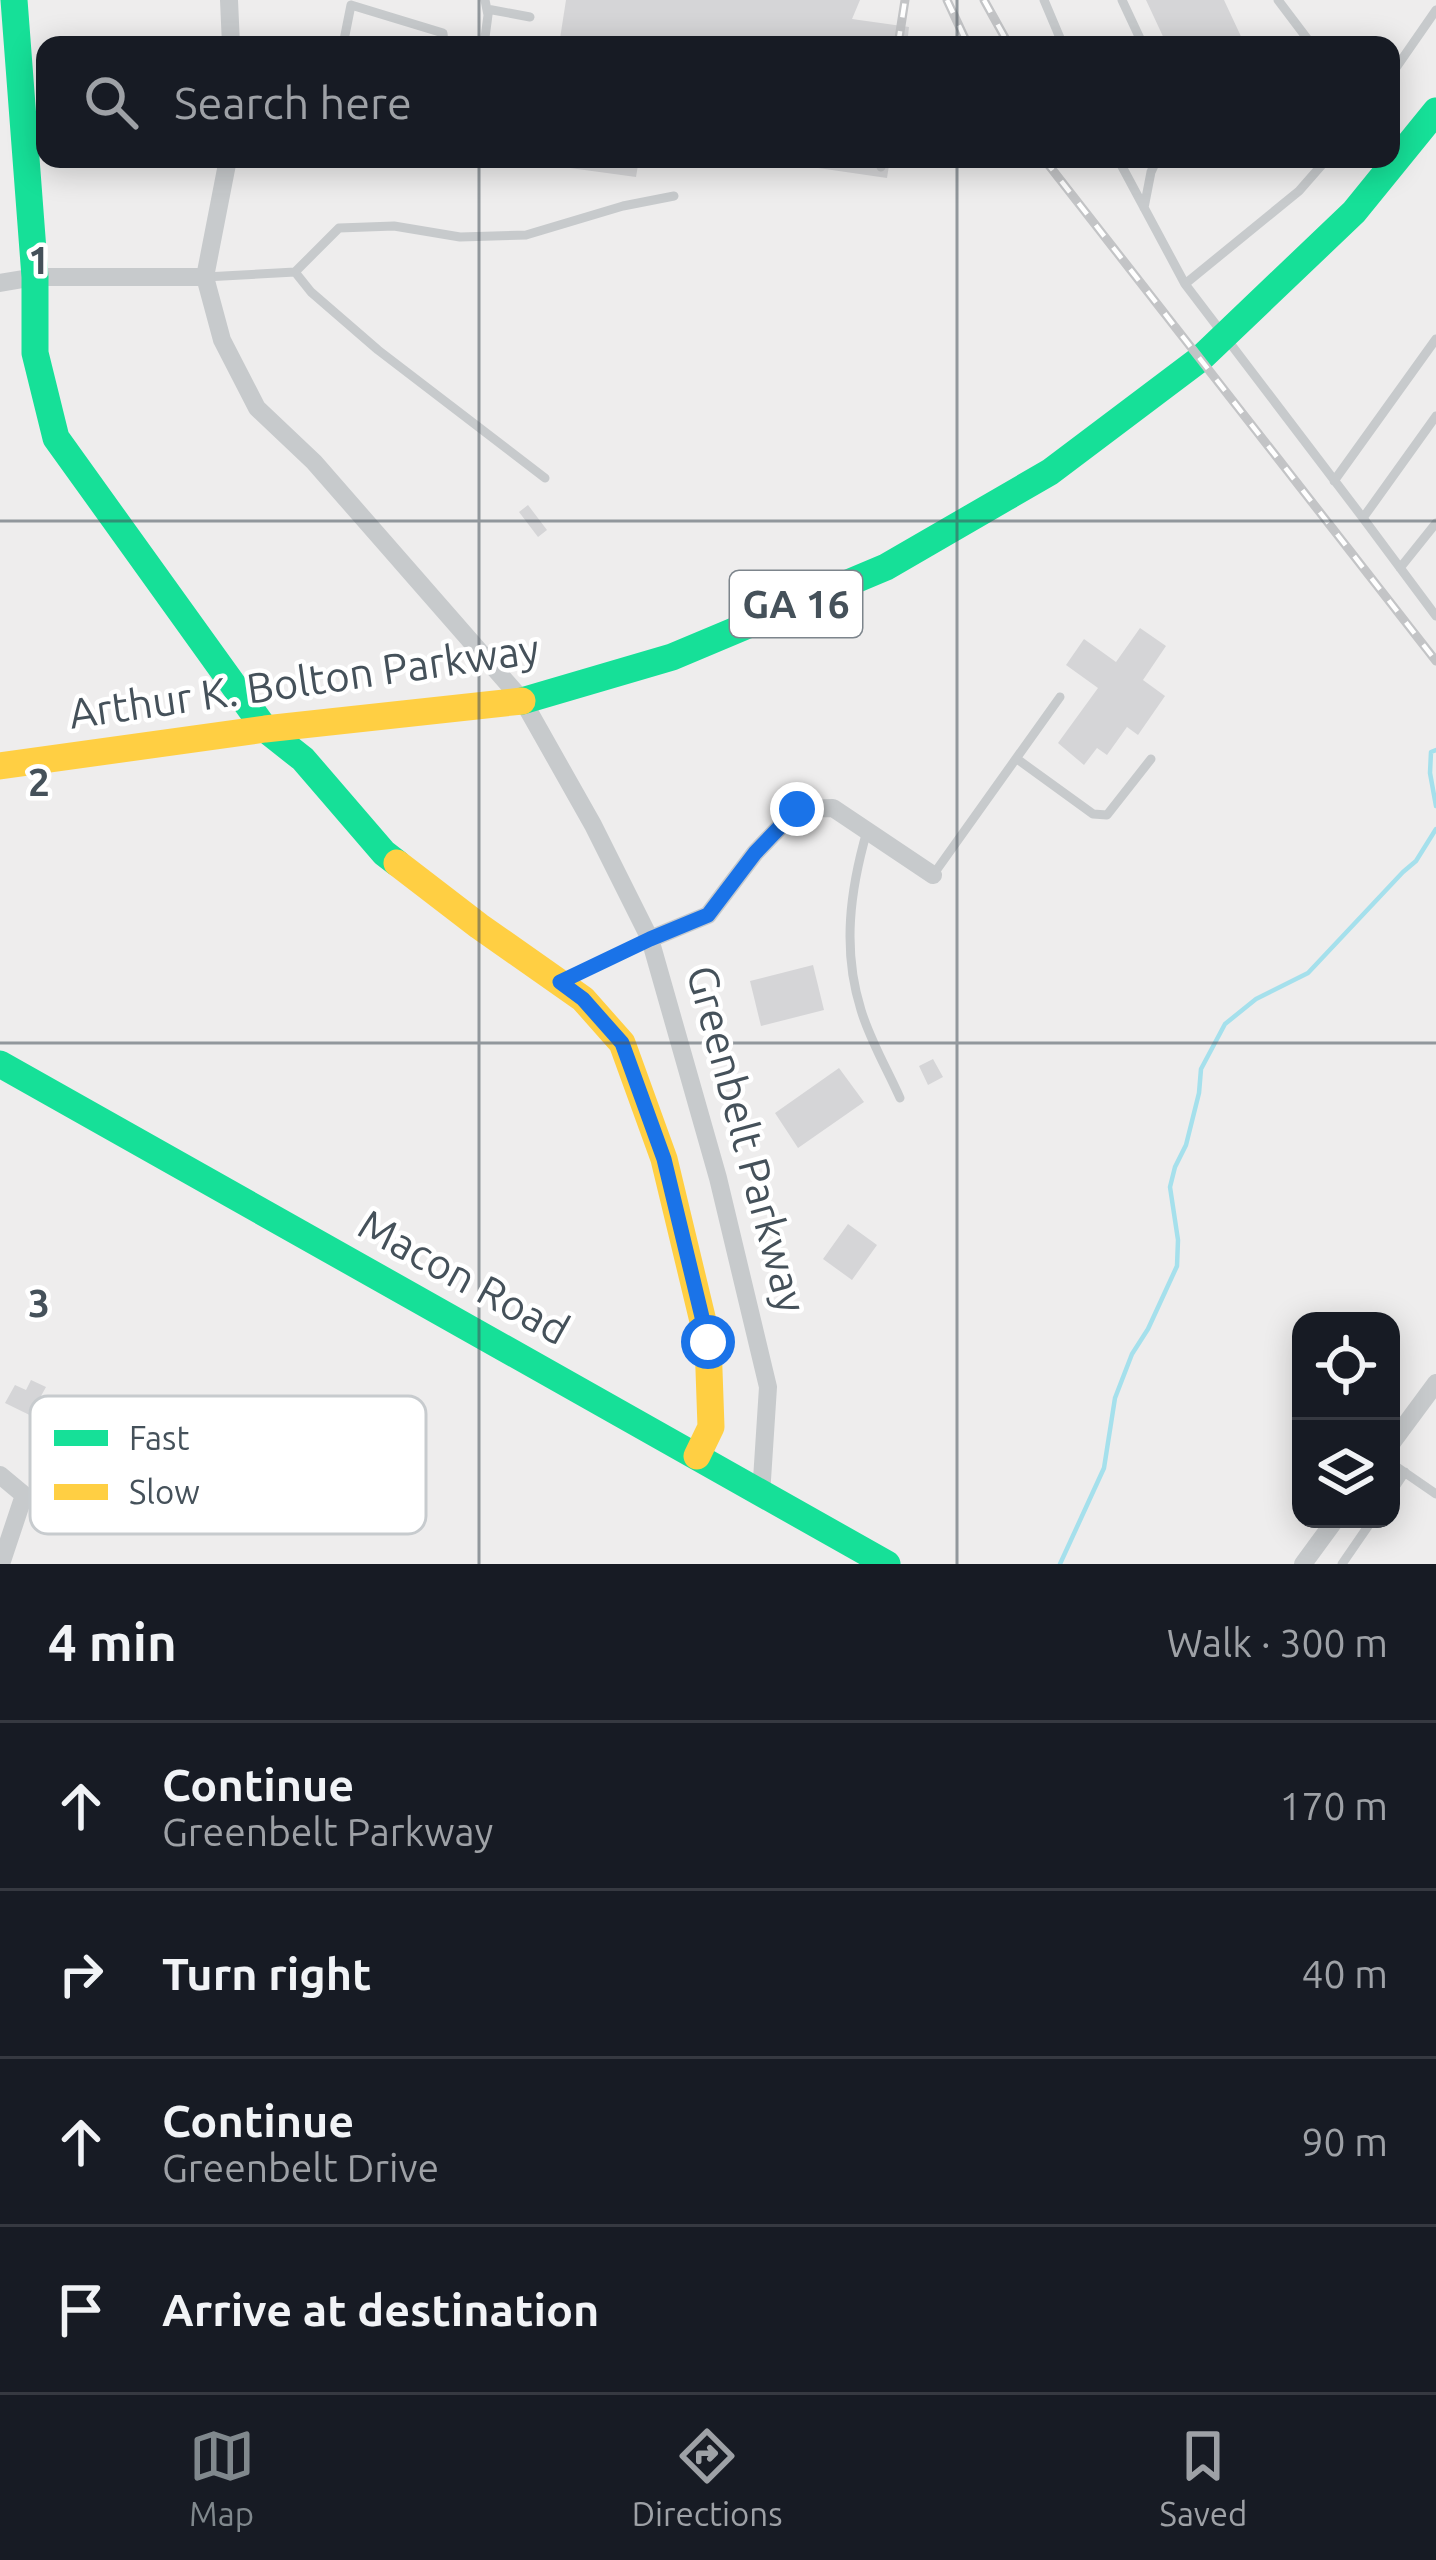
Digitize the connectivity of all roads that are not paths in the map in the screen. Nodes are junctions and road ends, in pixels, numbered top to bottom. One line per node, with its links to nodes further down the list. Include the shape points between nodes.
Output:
1 (14, 0): 28 (main road, Greenbelt Parkway)
2 (229, 0): 10 (street)
3 (1044, 0): 14 (lane)
4 (1122, 0): 15 (lane)
5 (1278, 0): 16 (lane)
6 (350, 3): 11 (lane); 12 (lane)
7 (486, 4): 9 (lane); 13 (lane)
8 (1436, 10): 17 (lane)
9 (530, 17)
10 (231, 36)
11 (344, 36)
12 (443, 36)
13 (484, 36)
14 (1060, 36)
15 (1138, 36)
16 (1305, 36)
17 (1400, 62)
18 (1436, 111): 19 (main road, Arthur K. Bolton Parkway / GA 16)
19 (1400, 155)
20 (226, 168): 29 (street, Greenbelt Parkway)
21 (1123, 168): 26 (lane)
22 (1153, 168): 26 (lane)
23 (1320, 168): 31 (lane)
24 (1390, 168): 32 (main road, Arthur K. Bolton Parkway / GA 16)
25 (674, 196): 27 (lane, via 526,235 339,228)
26 (1144, 208): 31 (lane)
27 (295, 272): 29 (lane); 35 (lane, via 378,350)
28 (35, 277): 29 (street); 30 (street); 43 (main road, Greenbelt Parkway, via 34,353 56,438)
29 (205, 277): 42 (street, Greenbelt Parkway, via 222,340 257,408)
30 (0, 283)
31 (1185, 284): 32 (lane)
32 (1224, 336): 36 (lane); 42 (main road, Arthur K. Bolton Parkway / GA 16, via 1050,472 886,567 672,657)
33 (1436, 339): 36 (lane)
34 (1436, 416): 37 (lane)
35 (545, 478)
36 (1334, 481): 37 (lane)
37 (1363, 518): 39 (lane)
38 (1436, 524): 39 (lane)
39 (1400, 568): 40 (lane)
40 (1436, 616)
41 (1060, 697): 44 (lane)
42 (523, 700): 43 (main road, Arthur K. Bolton Parkway / GA 16); 49 (street, Greenbelt Parkway)
43 (265, 729): 46 (main road, Arthur K. Bolton Parkway / GA 16); 50 (main road, Greenbelt Parkway, via 304,759 384,853)
44 (1017, 759): 45 (lane, via 1093,814 1107,815); 48 (lane)
45 (1151, 759)
46 (0, 766)
47 (867, 831): 48 (street); 49 (street, via 833,808 797,809 708,915); 52 (lane, via 854,878 849,957 861,1011)
48 (932, 875)
49 (650, 939): 50 (lane); 61 (street, Greenbelt Parkway, via 768,1387)
50 (560, 982): 55 (main road, Greenbelt Parkway, via 622,1043 664,1159 708,1342 711,1427)
51 (0, 1064): 55 (main road, Macon Road)
52 (900, 1098)
53 (1436, 1383): 54 (street)
54 (1400, 1432)
55 (697, 1456): 61 (main road, Macon Road)
56 (1400, 1469): 57 (lane)
57 (1405, 1472): 59 (lane); 60 (lane)
58 (0, 1475): 64 (street, via 24,1495)
59 (1400, 1480)
60 (1436, 1494)
61 (761, 1495): 65 (main road, Macon Road)
62 (1329, 1528): 66 (street)
63 (1367, 1528): 67 (lane)
64 (1, 1564)
65 (887, 1564)
66 (1303, 1564)
67 (1342, 1564)

